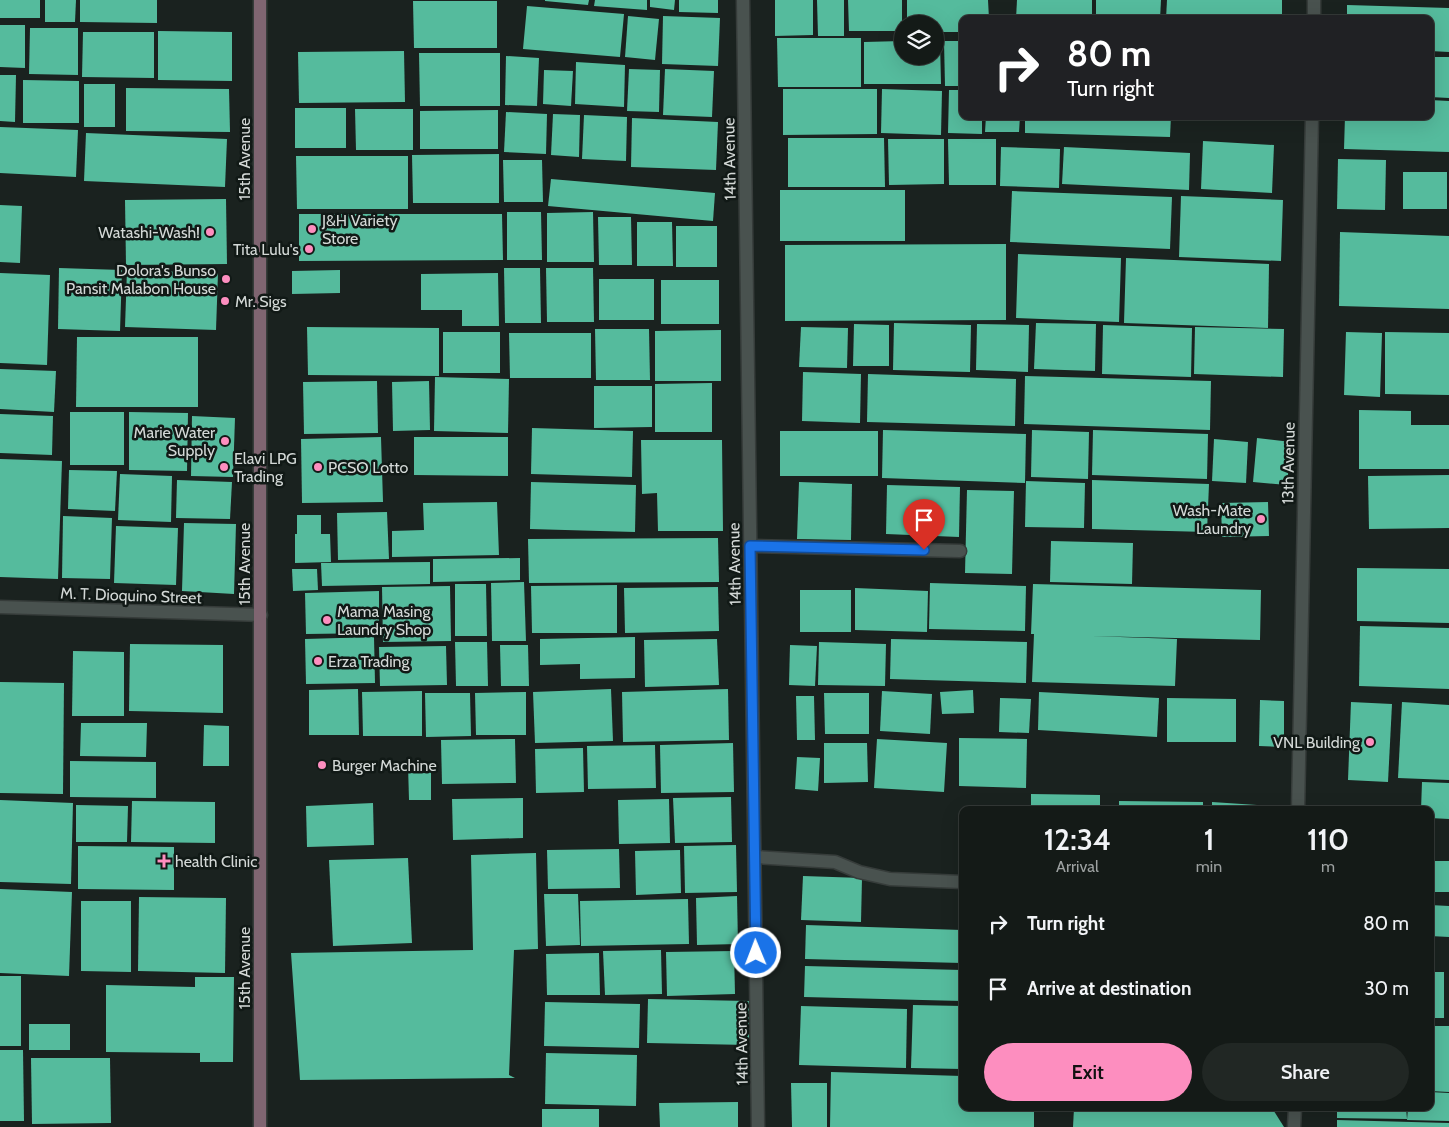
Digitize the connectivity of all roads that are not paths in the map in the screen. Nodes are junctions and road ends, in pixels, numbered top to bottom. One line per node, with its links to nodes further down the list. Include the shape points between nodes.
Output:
1 (260, 0): 9 (main road, 15th Avenue)
2 (743, 0): 6 (street, 14th Avenue)
3 (1314, 0): 4 (street)
4 (1314, 15)
5 (1312, 120): 10 (street, 13th Avenue)
6 (750, 546): 7 (street); 11 (street, 14th Avenue)
7 (960, 551)
8 (0, 607): 9 (street, M. T. Dioquino Street)
9 (261, 615): 14 (main road, 15th Avenue)
10 (1298, 806)
11 (755, 856): 12 (street, via 835,862 890,879); 15 (street, 14th Avenue)
12 (959, 882)
13 (1295, 1111): 16 (street)
14 (260, 1127)
15 (758, 1127)
16 (1294, 1127)

